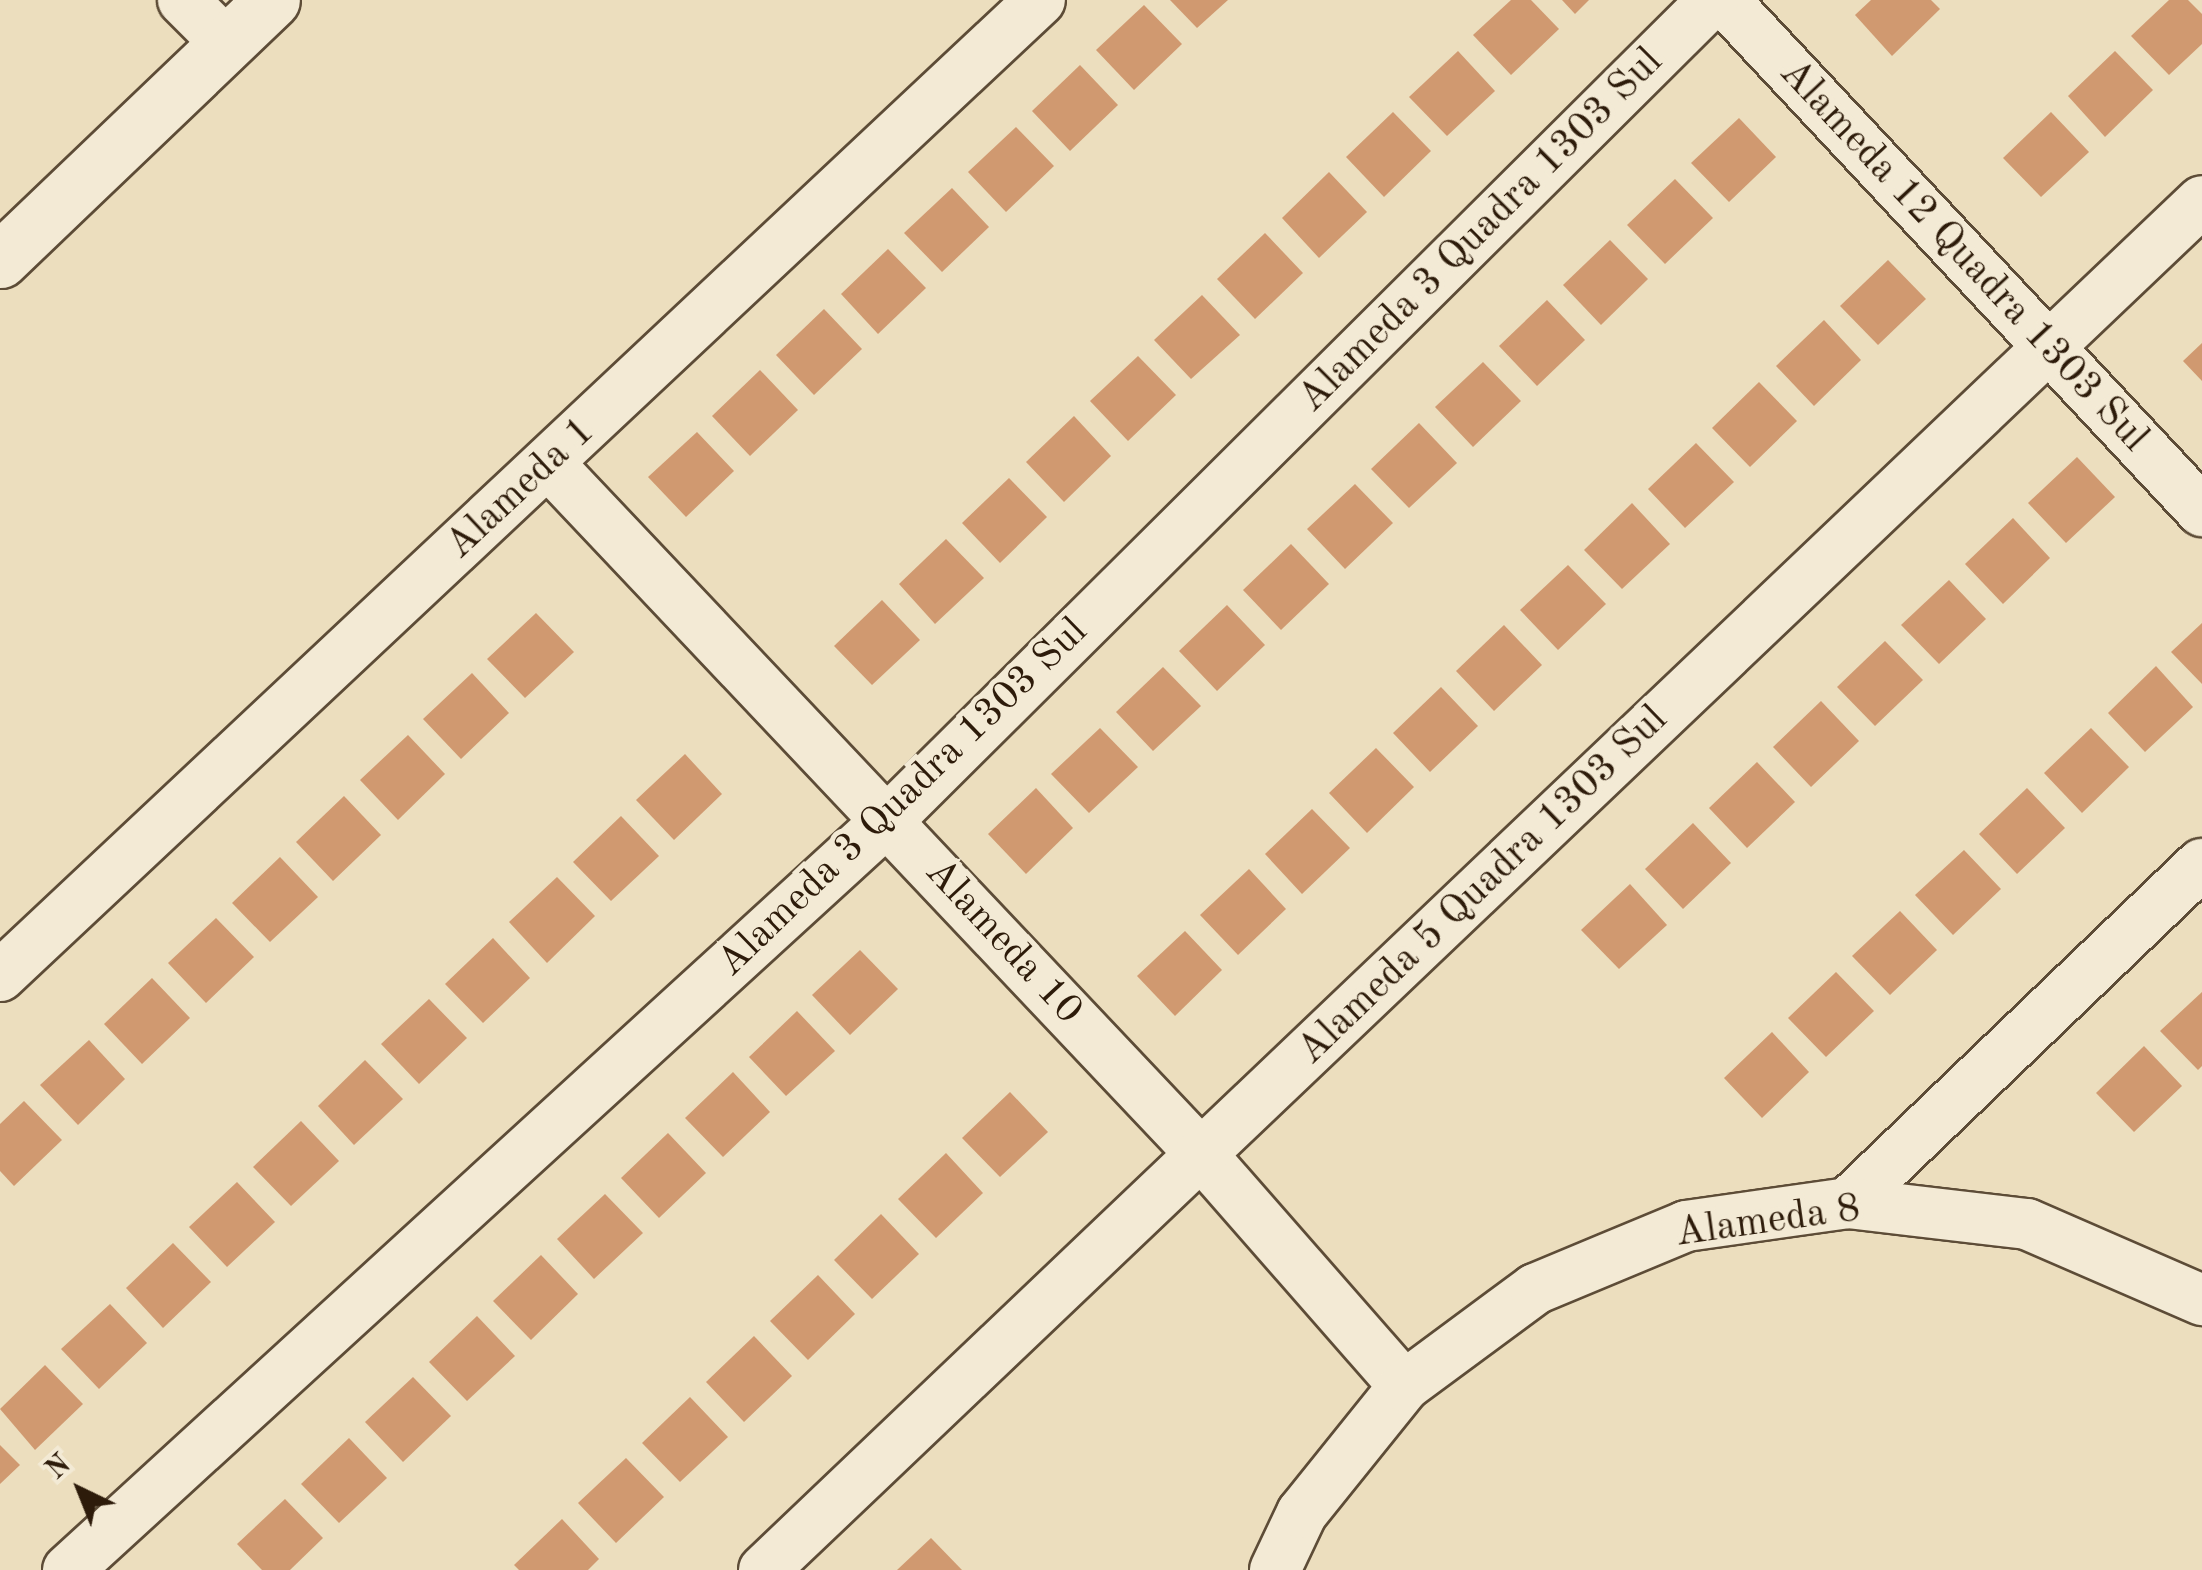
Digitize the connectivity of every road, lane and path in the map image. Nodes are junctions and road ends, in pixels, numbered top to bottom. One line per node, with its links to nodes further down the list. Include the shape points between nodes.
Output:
1 (183, 0): 6 (street)
2 (272, 0): 6 (street)
3 (1040, 0): 10 (street, Alameda 1)
4 (1713, 0): 12 (street, Alameda 3 Quadra 1303 Sul)
5 (1724, 0): 9 (street, Alameda 12 Quadra 1303 Sul)
6 (227, 44): 8 (street)
7 (2202, 201): 9 (street, Alameda 5 Quadra 1303 Sul)
8 (0, 260)
9 (2048, 348): 11 (street, Alameda 12 Quadra 1303 Sul); 15 (street, Alameda 5 Quadra 1303 Sul)
10 (549, 464): 12 (street, Alameda 10); 14 (street, Alameda 1)
11 (2202, 511)
12 (888, 819): 15 (street, Alameda 10); 19 (street, Alameda 3 Quadra 1303 Sul)
13 (2202, 864): 16 (street)
14 (0, 976)
15 (1202, 1155): 18 (street, Alameda 10); 20 (street, Alameda 5 Quadra 1303 Sul)
16 (1848, 1203): 17 (street, Alameda 8, via 2027,1224); 18 (street, Alameda 8, via 1686,1226 1535,1288)
17 (2202, 1300)
18 (1404, 1386): 21 (street, Alameda 8, via 1302,1513)
19 (68, 1570)
20 (764, 1570)
21 (1275, 1570)

